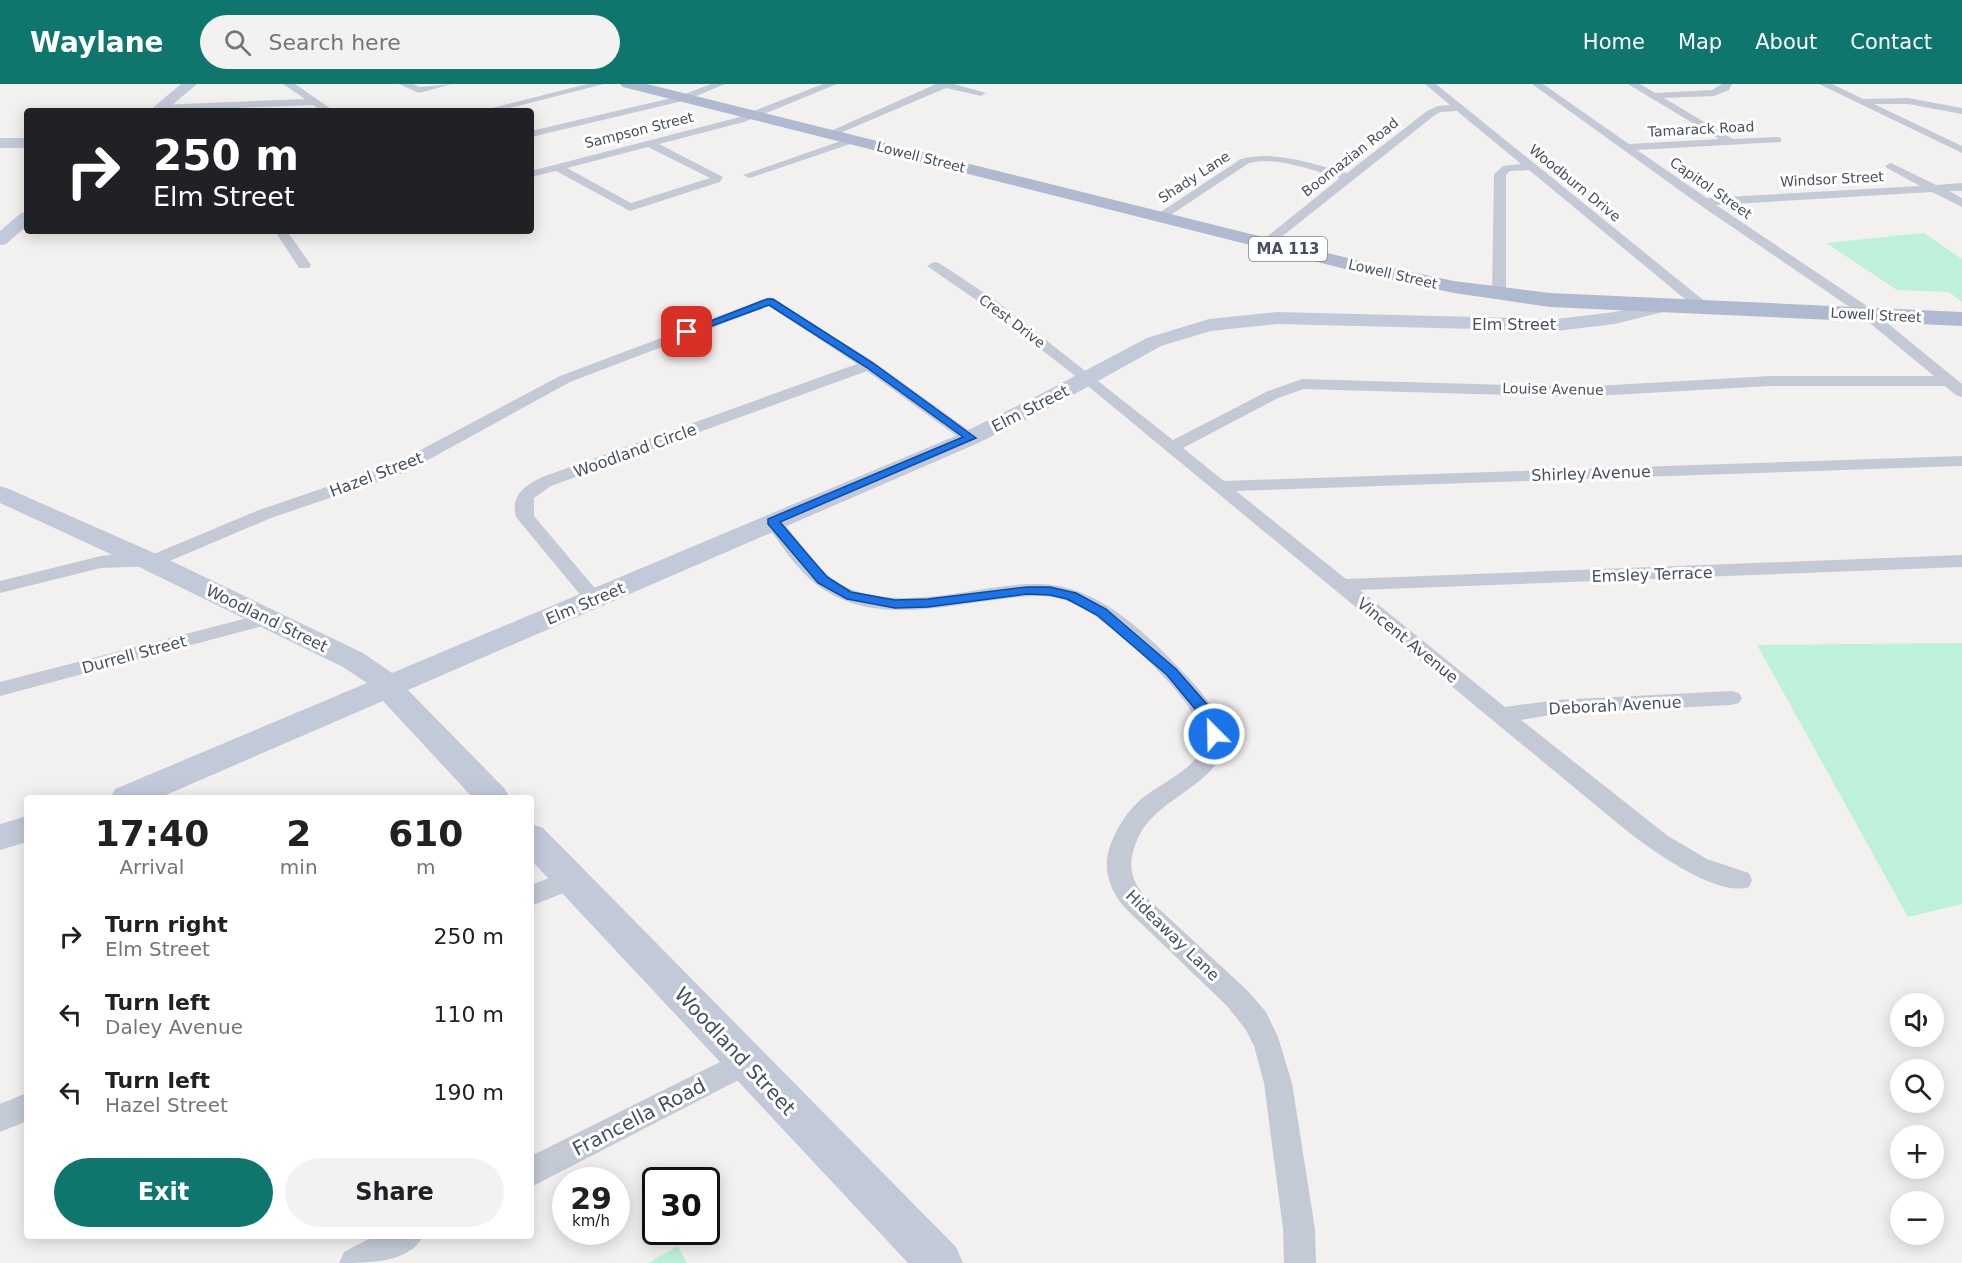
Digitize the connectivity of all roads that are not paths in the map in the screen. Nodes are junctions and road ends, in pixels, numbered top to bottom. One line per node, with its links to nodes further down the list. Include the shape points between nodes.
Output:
1 (190, 84): 20 (street)
2 (288, 84): 19 (street)
3 (447, 84): 14 (street, via 419,90)
4 (599, 84): 23 (street)
5 (628, 84): 17 (main road, Lowell Street / MA 113)
6 (720, 84): 17 (street)
7 (832, 84): 26 (street, Sampson Street)
8 (945, 84): 15 (street); 28 (street)
9 (1430, 84): 24 (street, Woodburn Drive)
10 (1537, 84): 35 (street, Capitol Street)
11 (1633, 84): 16 (street)
12 (1727, 84): 16 (street, via 1714,93)
13 (1824, 84): 18 (street)
14 (409, 86)
15 (981, 93)
16 (1652, 96): 32 (street)
17 (683, 98): 26 (main road, Lowell Street / MA 113); 27 (street)
18 (1860, 101): 25 (street, via 1908,101); 36 (street)
19 (316, 102): 21 (street); 22 (street)
20 (159, 108)
21 (181, 108)
22 (325, 108)
23 (498, 108)
24 (1458, 108): 37 (street, Woodburn Drive); 42 (street, Boornazian Road, via 1431,113)
25 (1962, 111)
26 (754, 116): 28 (main road, Lowell Street / MA 113); 34 (street, Sampson Street)
27 (534, 133)
28 (830, 134): 29 (main road, Lowell Street / MA 113)
29 (853, 140): 41 (street); 47 (main road, Lowell Street / MA 113)
30 (1777, 140): 32 (street, Tamarack Road)
31 (24, 142): 33 (street)
32 (1731, 142): 35 (street, Tamarack Road)
33 (0, 143)
34 (648, 143): 39 (street, Sampson Street); 39 (street, via 717,177 715,181 630,207)
35 (1628, 147): 45 (street, Capitol Street)
36 (1962, 150)
37 (1531, 166): 54 (street, via 1507,168 1500,174); 56 (street, Woodburn Drive)
38 (1891, 166): 44 (street)
39 (557, 167): 40 (street, Sampson Street)
40 (534, 173)
41 (749, 176)
42 (1349, 177): 47 (street, Shady Lane, via 1271,158 1254,158); 51 (street, Boornazian Road)
43 (1962, 187): 44 (street, Windsor Street)
44 (1933, 188): 45 (street, Windsor Street); 46 (street)
45 (1704, 202): 57 (street, Capitol Street)
46 (1962, 203)
47 (1160, 217): 51 (main road, Lowell Street / MA 113)
48 (24, 220): 49 (street)
49 (13, 233)
50 (283, 234): 52 (street)
51 (1265, 243): 54 (main road, Lowell Street / MA 113, via 1378,271)
52 (304, 265)
53 (934, 266): 60 (street, Crest Drive, via 990,303)
54 (1499, 294): 55 (main road, Lowell Street / MA 113)
55 (1668, 305): 56 (main road, Lowell Street / MA 113); 60 (street, Elm Street, via 1615,318 1556,325 1305,318 1228,321 1154,342)
56 (1702, 306): 57 (main road, Lowell Street / MA 113)
57 (1870, 315): 58 (main road, Lowell Street / MA 113); 61 (street, Capitol Street)
58 (1962, 319)
59 (869, 365): 63 (street); 70 (street, Hazel Street, via 770,301 564,379 400,468 265,514); 73 (street, Woodland Circle, via 551,480 527,494 522,506 525,517)
60 (1088, 379): 63 (street, Elm Street); 64 (street, Vincent Avenue)
61 (1949, 381): 62 (street, Capitol Street); 64 (street, Louise Avenue, via 1770,381 1578,392 1302,384 1272,395)
62 (1962, 392)
63 (971, 438): 68 (street, Elm Street)
64 (1172, 447): 66 (street, Vincent Avenue)
65 (1962, 461): 66 (street, Shirley Avenue)
66 (1220, 486): 71 (street, Vincent Avenue)
67 (0, 495): 70 (street, Woodland Street)
68 (773, 521): 73 (street, Elm Street); 94 (street, Hideaway Lane, via 823,580 862,599 912,604 1038,590 1082,600 1147,649 1201,704 1214,734 1211,754 1197,771 1126,829 1119,851 1119,875 1135,902 1238,999 1265,1040 1278,1083 1299,1229)
69 (1962, 561): 71 (street, Emsley Terrace)
70 (151, 562): 72 (street, Hazel Street, via 101,562); 74 (street, Woodland Street)
71 (1341, 585): 78 (street, Vincent Avenue)
72 (0, 587)
73 (594, 599): 75 (street, Elm Street)
74 (267, 619): 75 (street, Woodland Street, via 352,660 375,674); 76 (street, Durrell Street)
75 (386, 687): 79 (street, Elm Street); 80 (street, Woodland Street)
76 (0, 689)
77 (1731, 699): 78 (street, Deborah Avenue, via 1556,707)
78 (1500, 714): 85 (street, Vincent Avenue, via 1676,855 1710,872)
79 (134, 795)
80 (491, 795)
81 (24, 830): 82 (street)
82 (0, 837)
83 (534, 840): 84 (street, Woodland Street)
84 (572, 879): 86 (street); 87 (street, Woodland Street)
85 (1740, 880)
86 (534, 895)
87 (747, 1062): 90 (street, Francella Road); 93 (street, Woodland Street)
88 (24, 1108): 89 (street)
89 (0, 1118)
90 (534, 1170)
91 (401, 1239): 92 (street)
92 (354, 1263)
93 (940, 1263)
94 (1300, 1263)

